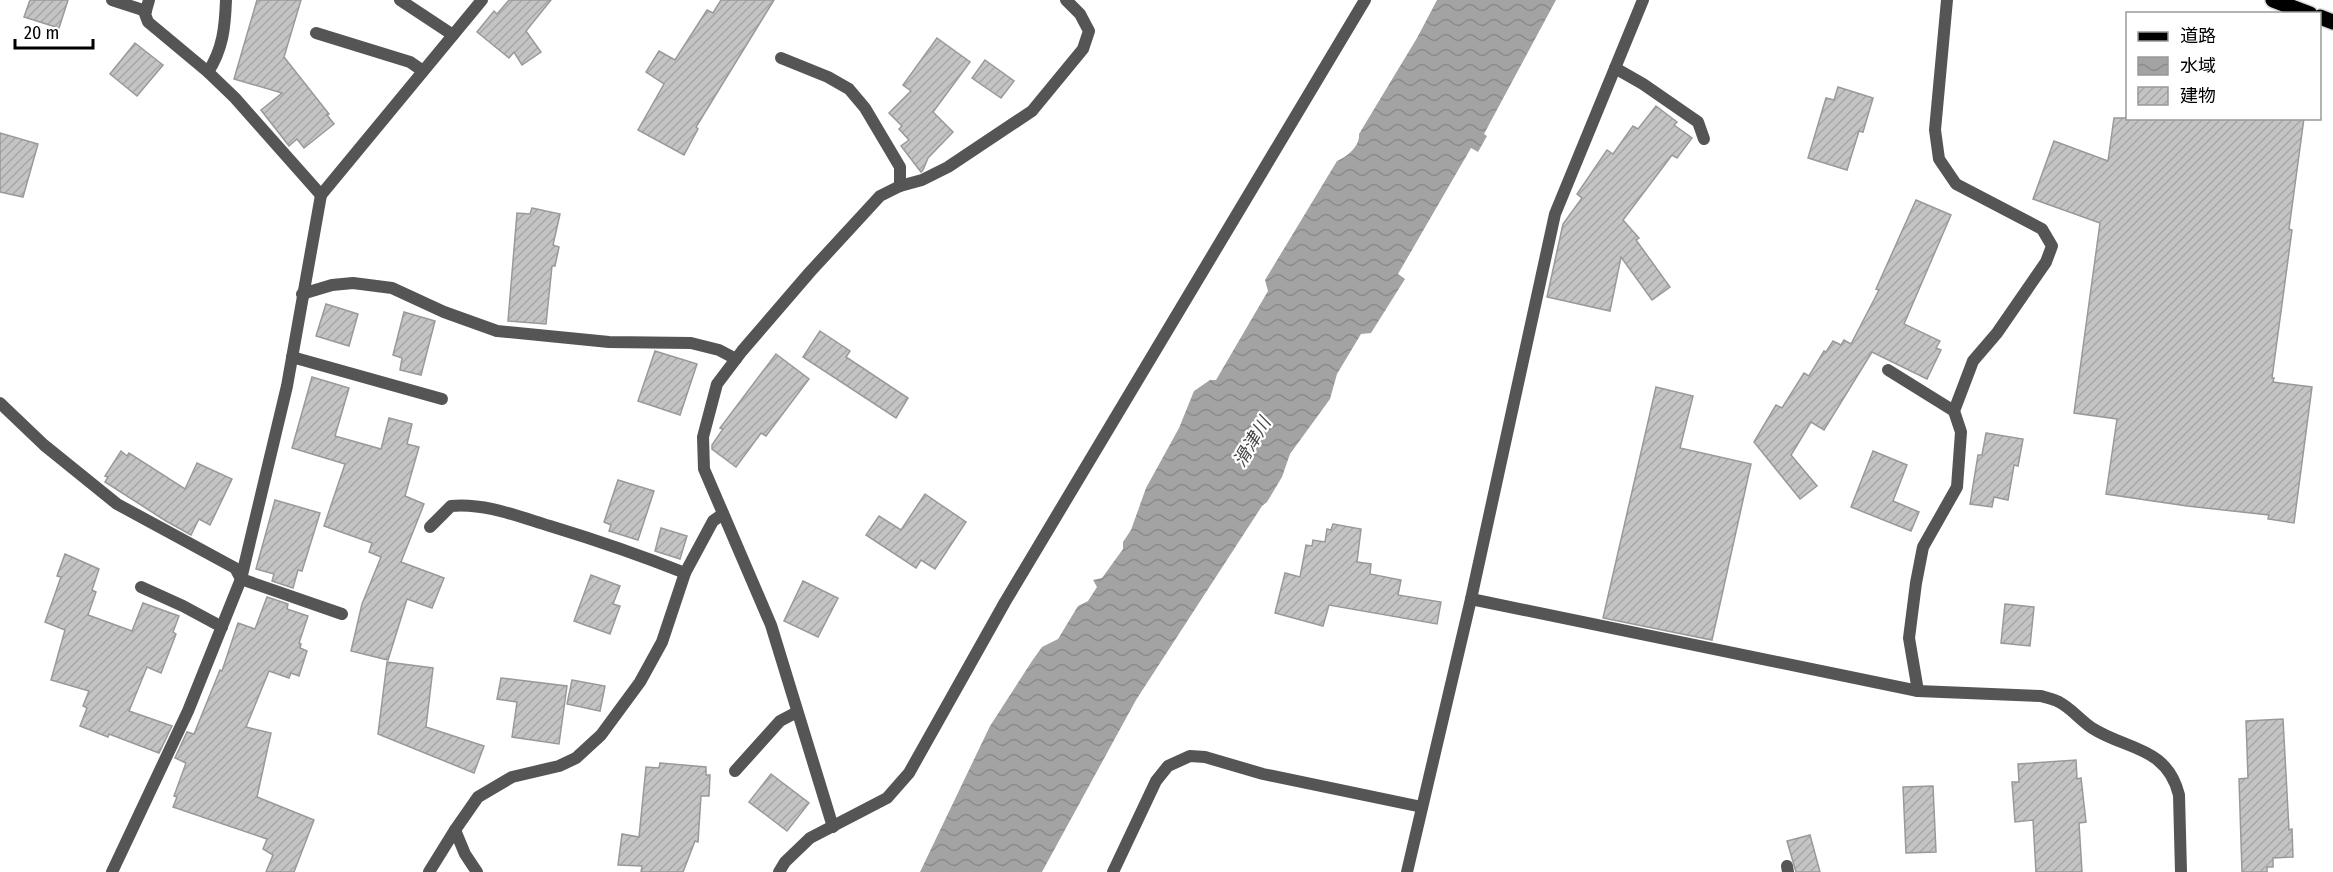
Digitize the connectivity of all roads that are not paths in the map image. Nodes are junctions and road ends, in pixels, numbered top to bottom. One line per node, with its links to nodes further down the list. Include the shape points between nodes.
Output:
1 (112, 0): 10 (street)
2 (226, 0): 17 (street, via 221,49)
3 (400, 0): 13 (street)
4 (482, 0): 13 (street)
5 (1066, 0): 19 (street, via 1089,31 1083,49 1032,111 948,167)
6 (1365, 0): 40 (street, via 1005,602 909,773 886,798)
7 (1643, 0): 15 (street)
8 (1947, 0): 27 (street, via 1935,130 1939,159 1956,184 2042,229 2052,246 2046,262 1973,361)
9 (2273, 0): 11 (main road)
10 (147, 5): 17 (street, via 148,22)
11 (2305, 12)
12 (316, 33): 16 (street, via 410,62)
13 (453, 35): 16 (street)
14 (781, 58): 19 (street, via 849,89 900,167)
15 (1615, 68): 18 (street, via 1698,122); 33 (street, via 1556,214)
16 (423, 71): 20 (street)
17 (208, 72): 20 (street)
18 (1704, 139)
19 (900, 186): 23 (street, via 880,196)
20 (321, 195): 21 (street)
21 (302, 294): 22 (street); 23 (street, via 353,283 392,288 496,331 609,342 691,343)
22 (292, 357): 25 (street); 31 (street)
23 (736, 359): 28 (street, via 717,384 703,436 704,469)
24 (1888, 370): 27 (street)
25 (442, 399)
26 (0, 403): 31 (street, via 44,445 117,504 235,568)
27 (1954, 411): 36 (street, via 1961,432 1957,487 1923,547 1909,638)
28 (723, 514): 30 (street, via 713,521); 37 (street, via 771,626)
29 (430, 527): 30 (street, via 451,506 494,509 627,549)
30 (685, 573): 41 (street, via 662,642 640,682 601,735 576,758 512,777 478,797)
31 (241, 579): 34 (street); 35 (street)
32 (141, 587): 35 (street)
33 (1471, 599): 36 (street); 39 (street)
34 (342, 614)
35 (222, 627): 42 (street, via 188,711)
36 (1918, 691): 48 (street, via 2041,696 2059,702 2093,729 2150,754 2165,766 2176,787)
37 (797, 712): 38 (street, via 780,721); 40 (street)
38 (735, 771)
39 (1422, 807): 46 (street, via 1190,756 1168,766 1156,781); 47 (street)
40 (833, 827): 45 (street, via 810,838)
41 (454, 830): 43 (street); 44 (street)
42 (112, 872)
43 (429, 872)
44 (477, 872)
45 (779, 872)
46 (1113, 872)
47 (1407, 872)
48 (2181, 872)

